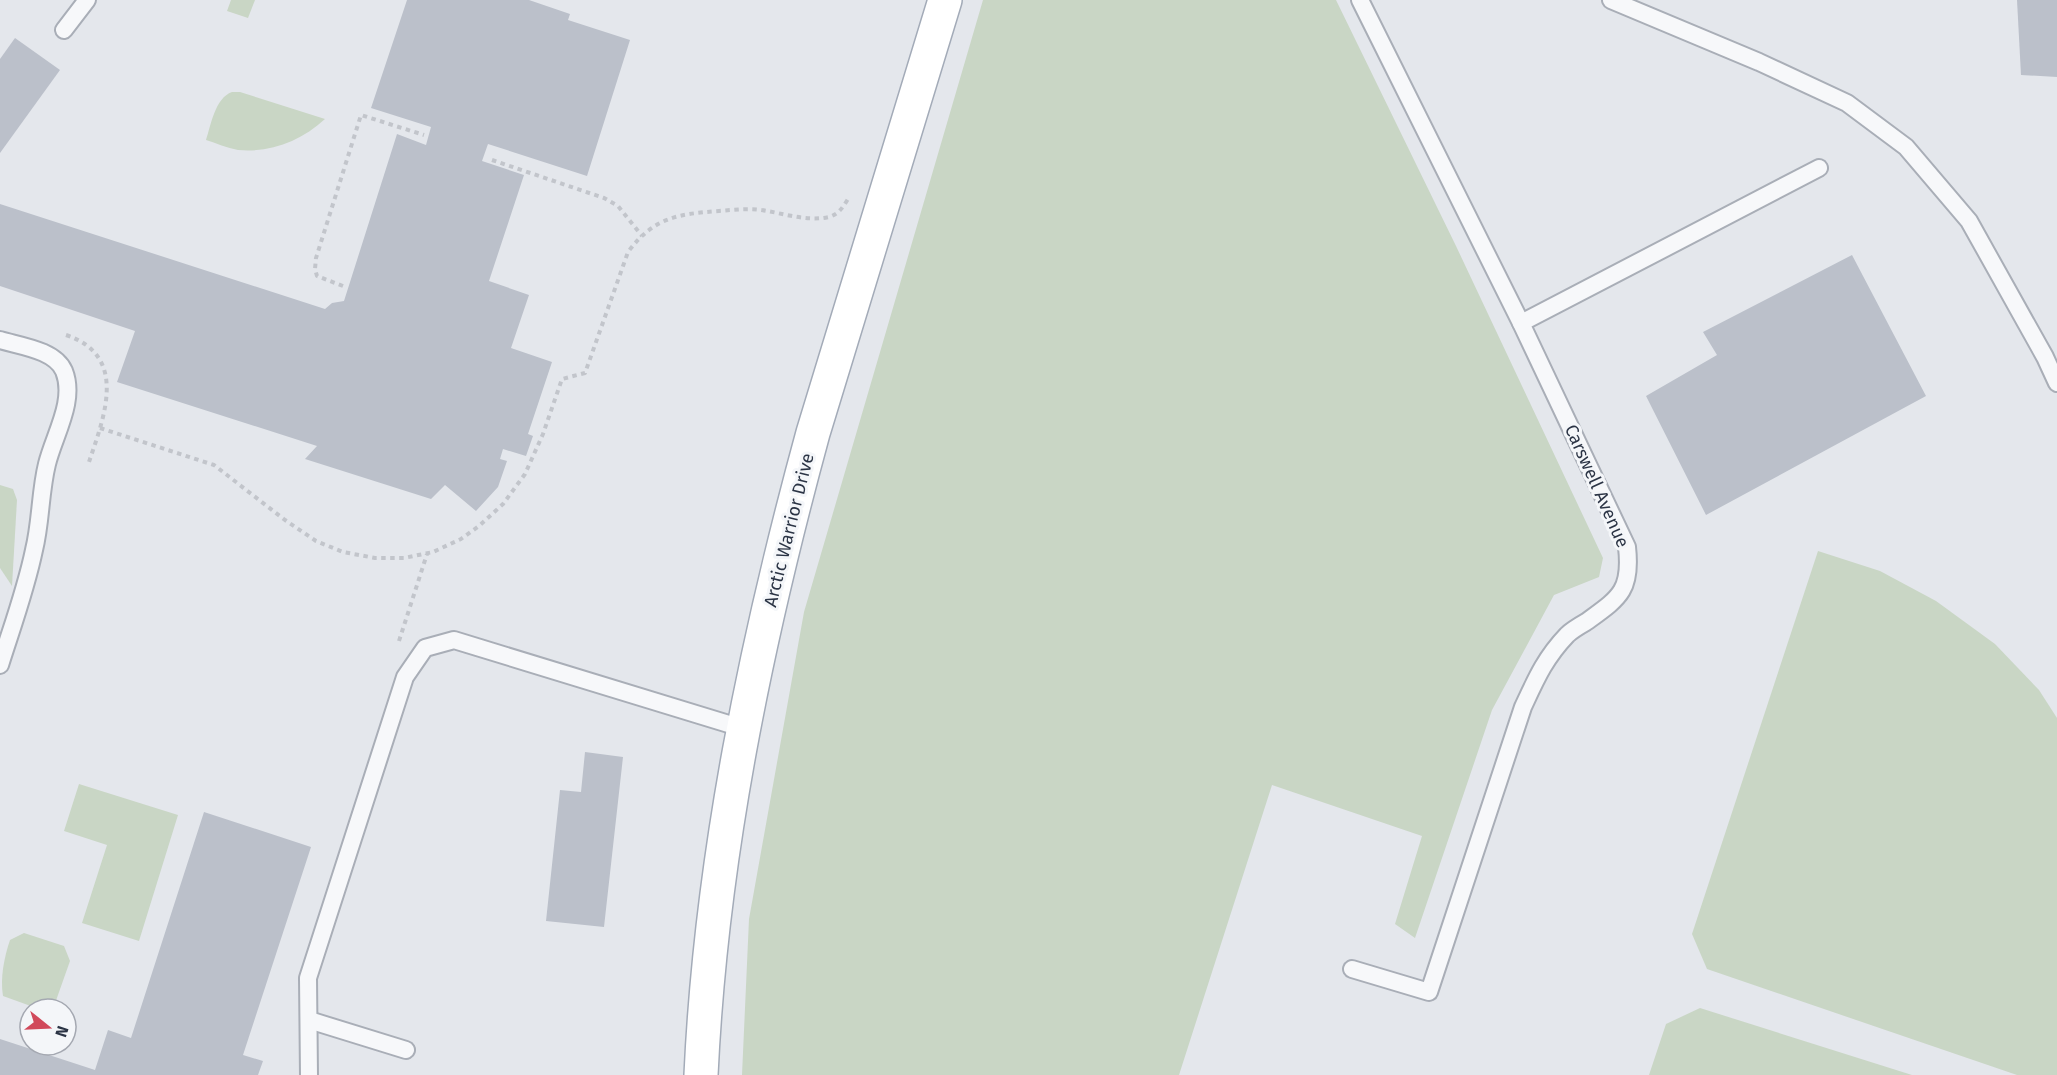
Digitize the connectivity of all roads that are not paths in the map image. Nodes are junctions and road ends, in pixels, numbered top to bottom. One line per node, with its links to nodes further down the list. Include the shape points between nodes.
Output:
1 (87, 0): 5 (lane)
2 (945, 0): 11 (main road, Arctic Warrior Drive, via 807,455 762,640)
3 (1360, 0): 7 (lane, Carswell Avenue)
4 (1611, 0): 9 (lane, via 1847,103 1906,147 1969,221)
5 (64, 30)
6 (1819, 168): 7 (lane)
7 (1521, 323): 12 (lane, Carswell Avenue, via 1626,547 1629,566 1624,589 1613,603 1568,634 1542,665 1524,707 1429,992)
8 (0, 340): 10 (lane, via 50,356 63,369 68,387 47,465 35,549)
9 (2057, 383)
10 (0, 665)
11 (745, 729): 13 (lane, via 454,640 425,648 405,677 308,978); 16 (main road, Arctic Warrior Drive, via 713,929)
12 (1352, 969)
13 (309, 1020): 14 (lane); 15 (lane)
14 (406, 1050)
15 (309, 1075)
16 (701, 1075)

